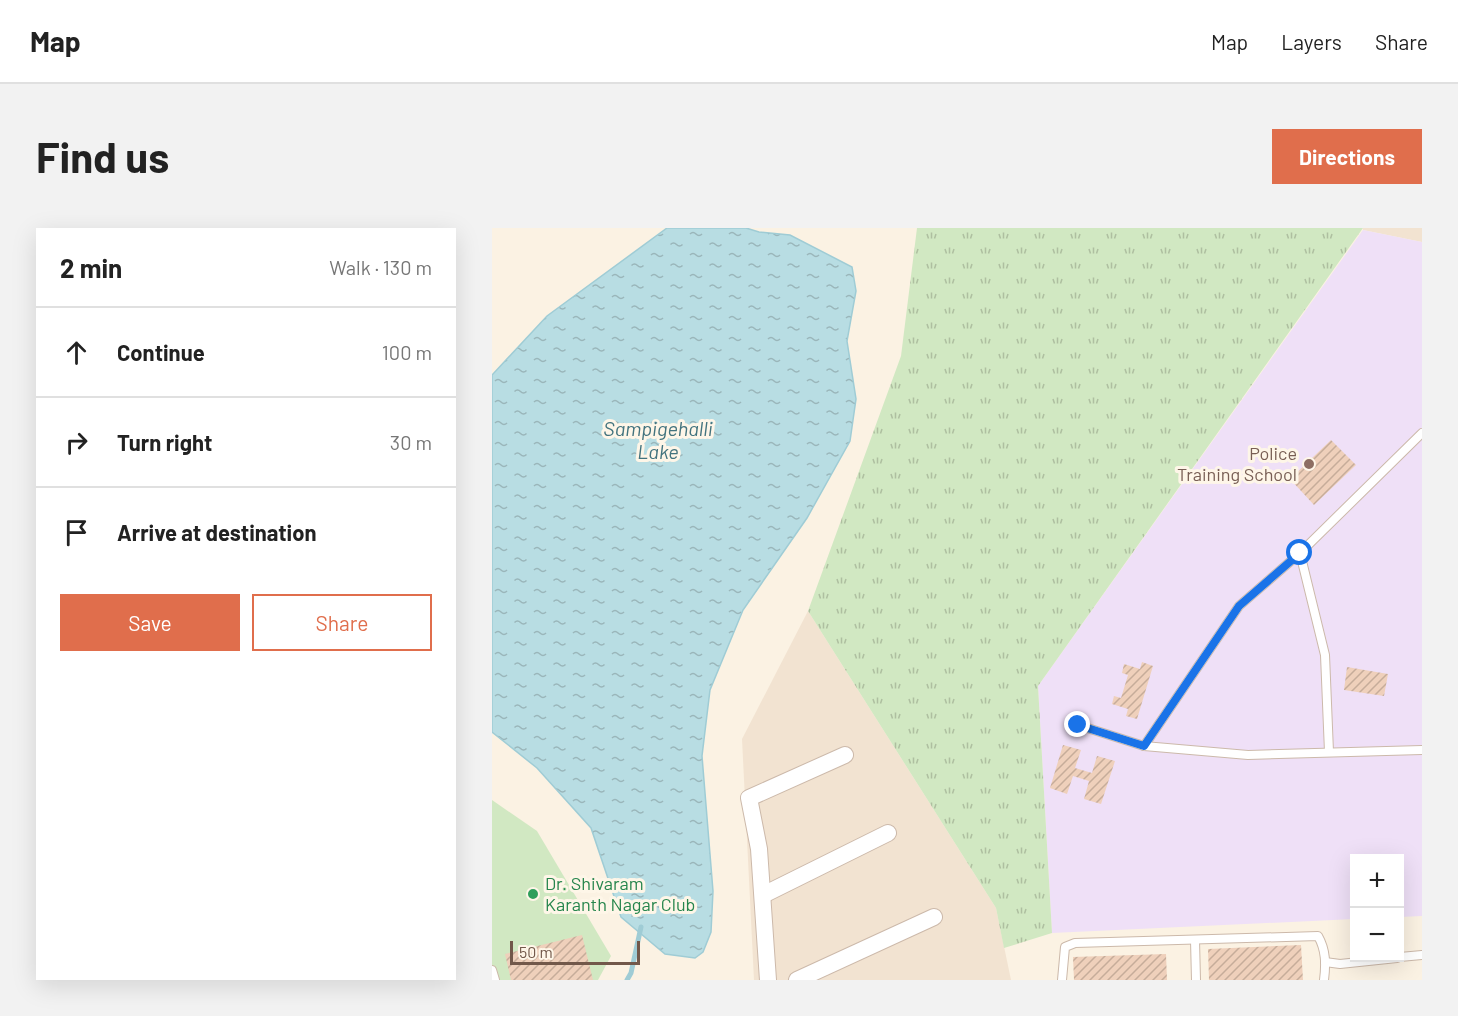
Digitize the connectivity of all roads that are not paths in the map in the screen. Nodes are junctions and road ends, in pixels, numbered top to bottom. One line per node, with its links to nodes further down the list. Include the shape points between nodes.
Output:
1 (1422, 433): 2 (lane)
2 (1300, 553): 4 (lane, via 1239,606); 6 (lane, via 1325,656)
3 (1078, 725): 4 (lane)
4 (1144, 746): 6 (lane, via 1248,755)
5 (1422, 750): 6 (lane)
6 (1329, 752)
7 (845, 755): 9 (street, via 749,798)
8 (888, 833): 9 (street)
9 (763, 895): 18 (street)
10 (934, 917): 19 (street)
11 (1195, 940): 14 (lane, via 1318,936); 20 (lane, via 1065,947); 21 (lane)
12 (1422, 955): 13 (lane)
13 (1404, 956)
14 (1325, 962): 15 (lane); 22 (lane)
15 (1357, 962)
16 (492, 970): 17 (lane)
17 (495, 980)
18 (768, 980)
19 (797, 980)
20 (1062, 980)
21 (1196, 980)
22 (1324, 980)

